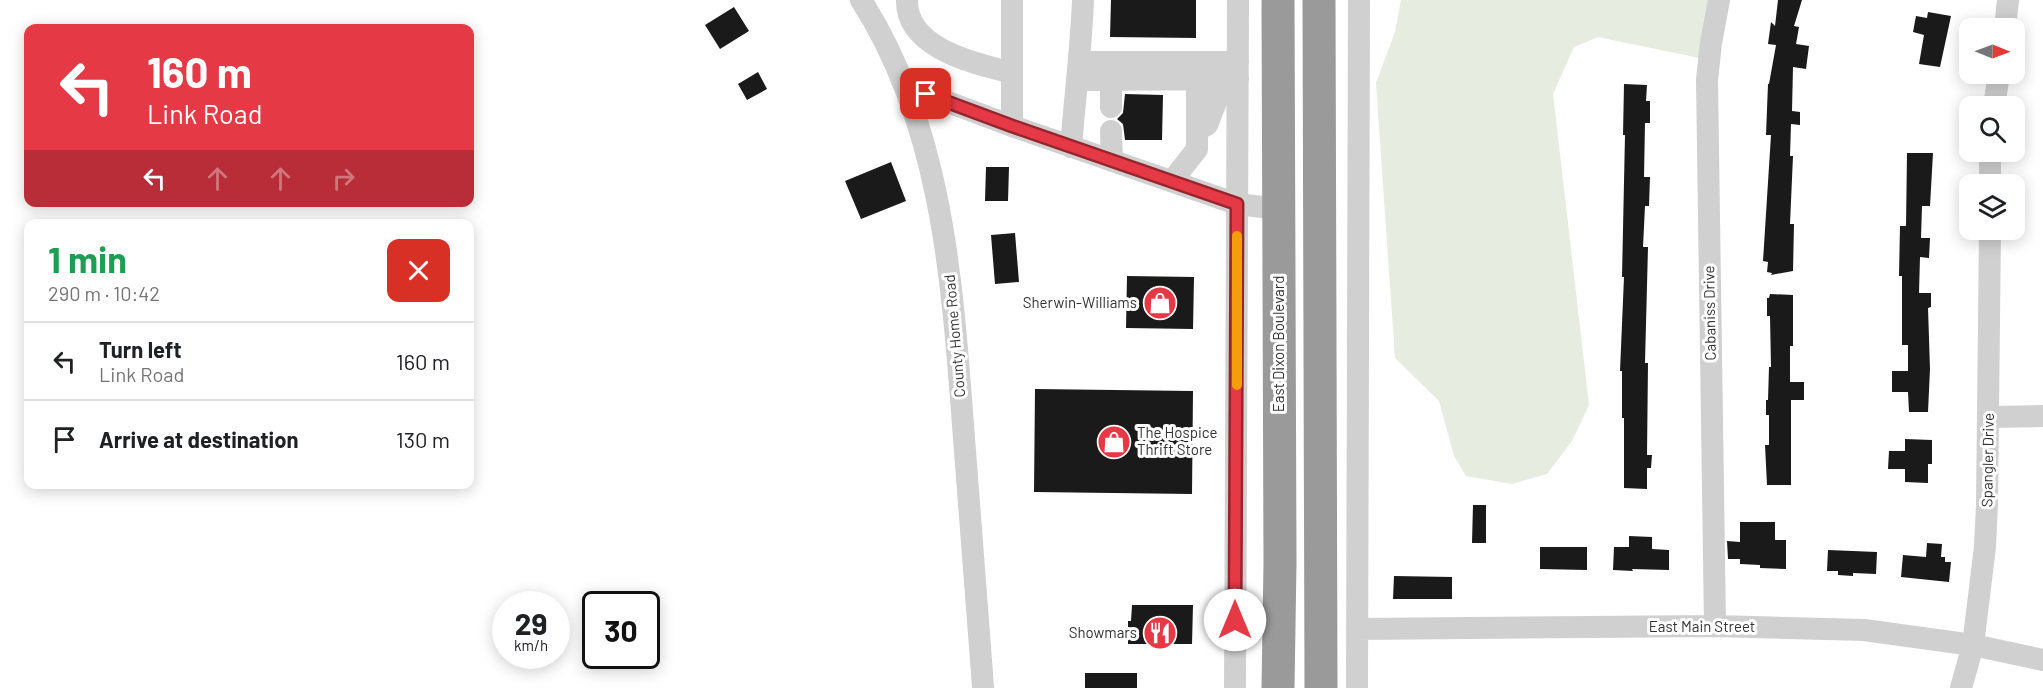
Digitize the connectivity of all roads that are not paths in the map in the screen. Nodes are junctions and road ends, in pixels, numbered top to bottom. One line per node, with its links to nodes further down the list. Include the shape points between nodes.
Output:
1 (1012, 0): 13 (street)
2 (1083, 0): 12 (street)
3 (1238, 0): 14 (street)
4 (1278, 0): 24 (highway, East Dixon Boulevard)
5 (1319, 0): 37 (highway)
6 (1359, 0): 30 (street)
7 (1719, 0): 29 (street, Cabaniss Drive, via 1707,80)
8 (2008, 0): 11 (street)
9 (907, 6): 10 (street); 13 (street, via 918,29 933,45 963,60)
10 (866, 8): 16 (street, County Home Road)
11 (2006, 18)
12 (1078, 71): 14 (street); 15 (street); 20 (street)
13 (1012, 73): 18 (street)
14 (1222, 75): 15 (street); 22 (street, via 1197,129 1197,149); 23 (street)
15 (1111, 80): 17 (street)
16 (905, 86): 18 (street); 33 (street, County Home Road, via 926,150 946,240)
17 (1111, 107)
18 (1012, 126): 20 (street)
19 (1111, 130): 21 (street)
20 (1071, 147): 21 (street)
21 (1112, 161): 22 (street)
22 (1172, 181): 23 (street)
23 (1237, 204): 24 (street); 34 (street)
24 (1279, 209): 28 (highway, East Dixon Boulevard)
25 (1990, 240): 27 (street, Spangler Drive)
26 (2043, 416): 27 (street)
27 (1989, 417): 31 (street, Spangler Drive, via 1985,536)
28 (1280, 563): 35 (highway, East Dixon Boulevard); 36 (highway, via 1295,613)
29 (1715, 626): 30 (street, East Main Street); 31 (street, East Main Street, via 1864,630)
30 (1357, 629): 38 (street)
31 (1973, 645): 32 (street, East Main Street); 39 (street, Spangler Drive)
32 (2043, 660)
33 (983, 688)
34 (1235, 688)
35 (1278, 688)
36 (1298, 688)
37 (1321, 688)
38 (1357, 688)
39 (1961, 688)

